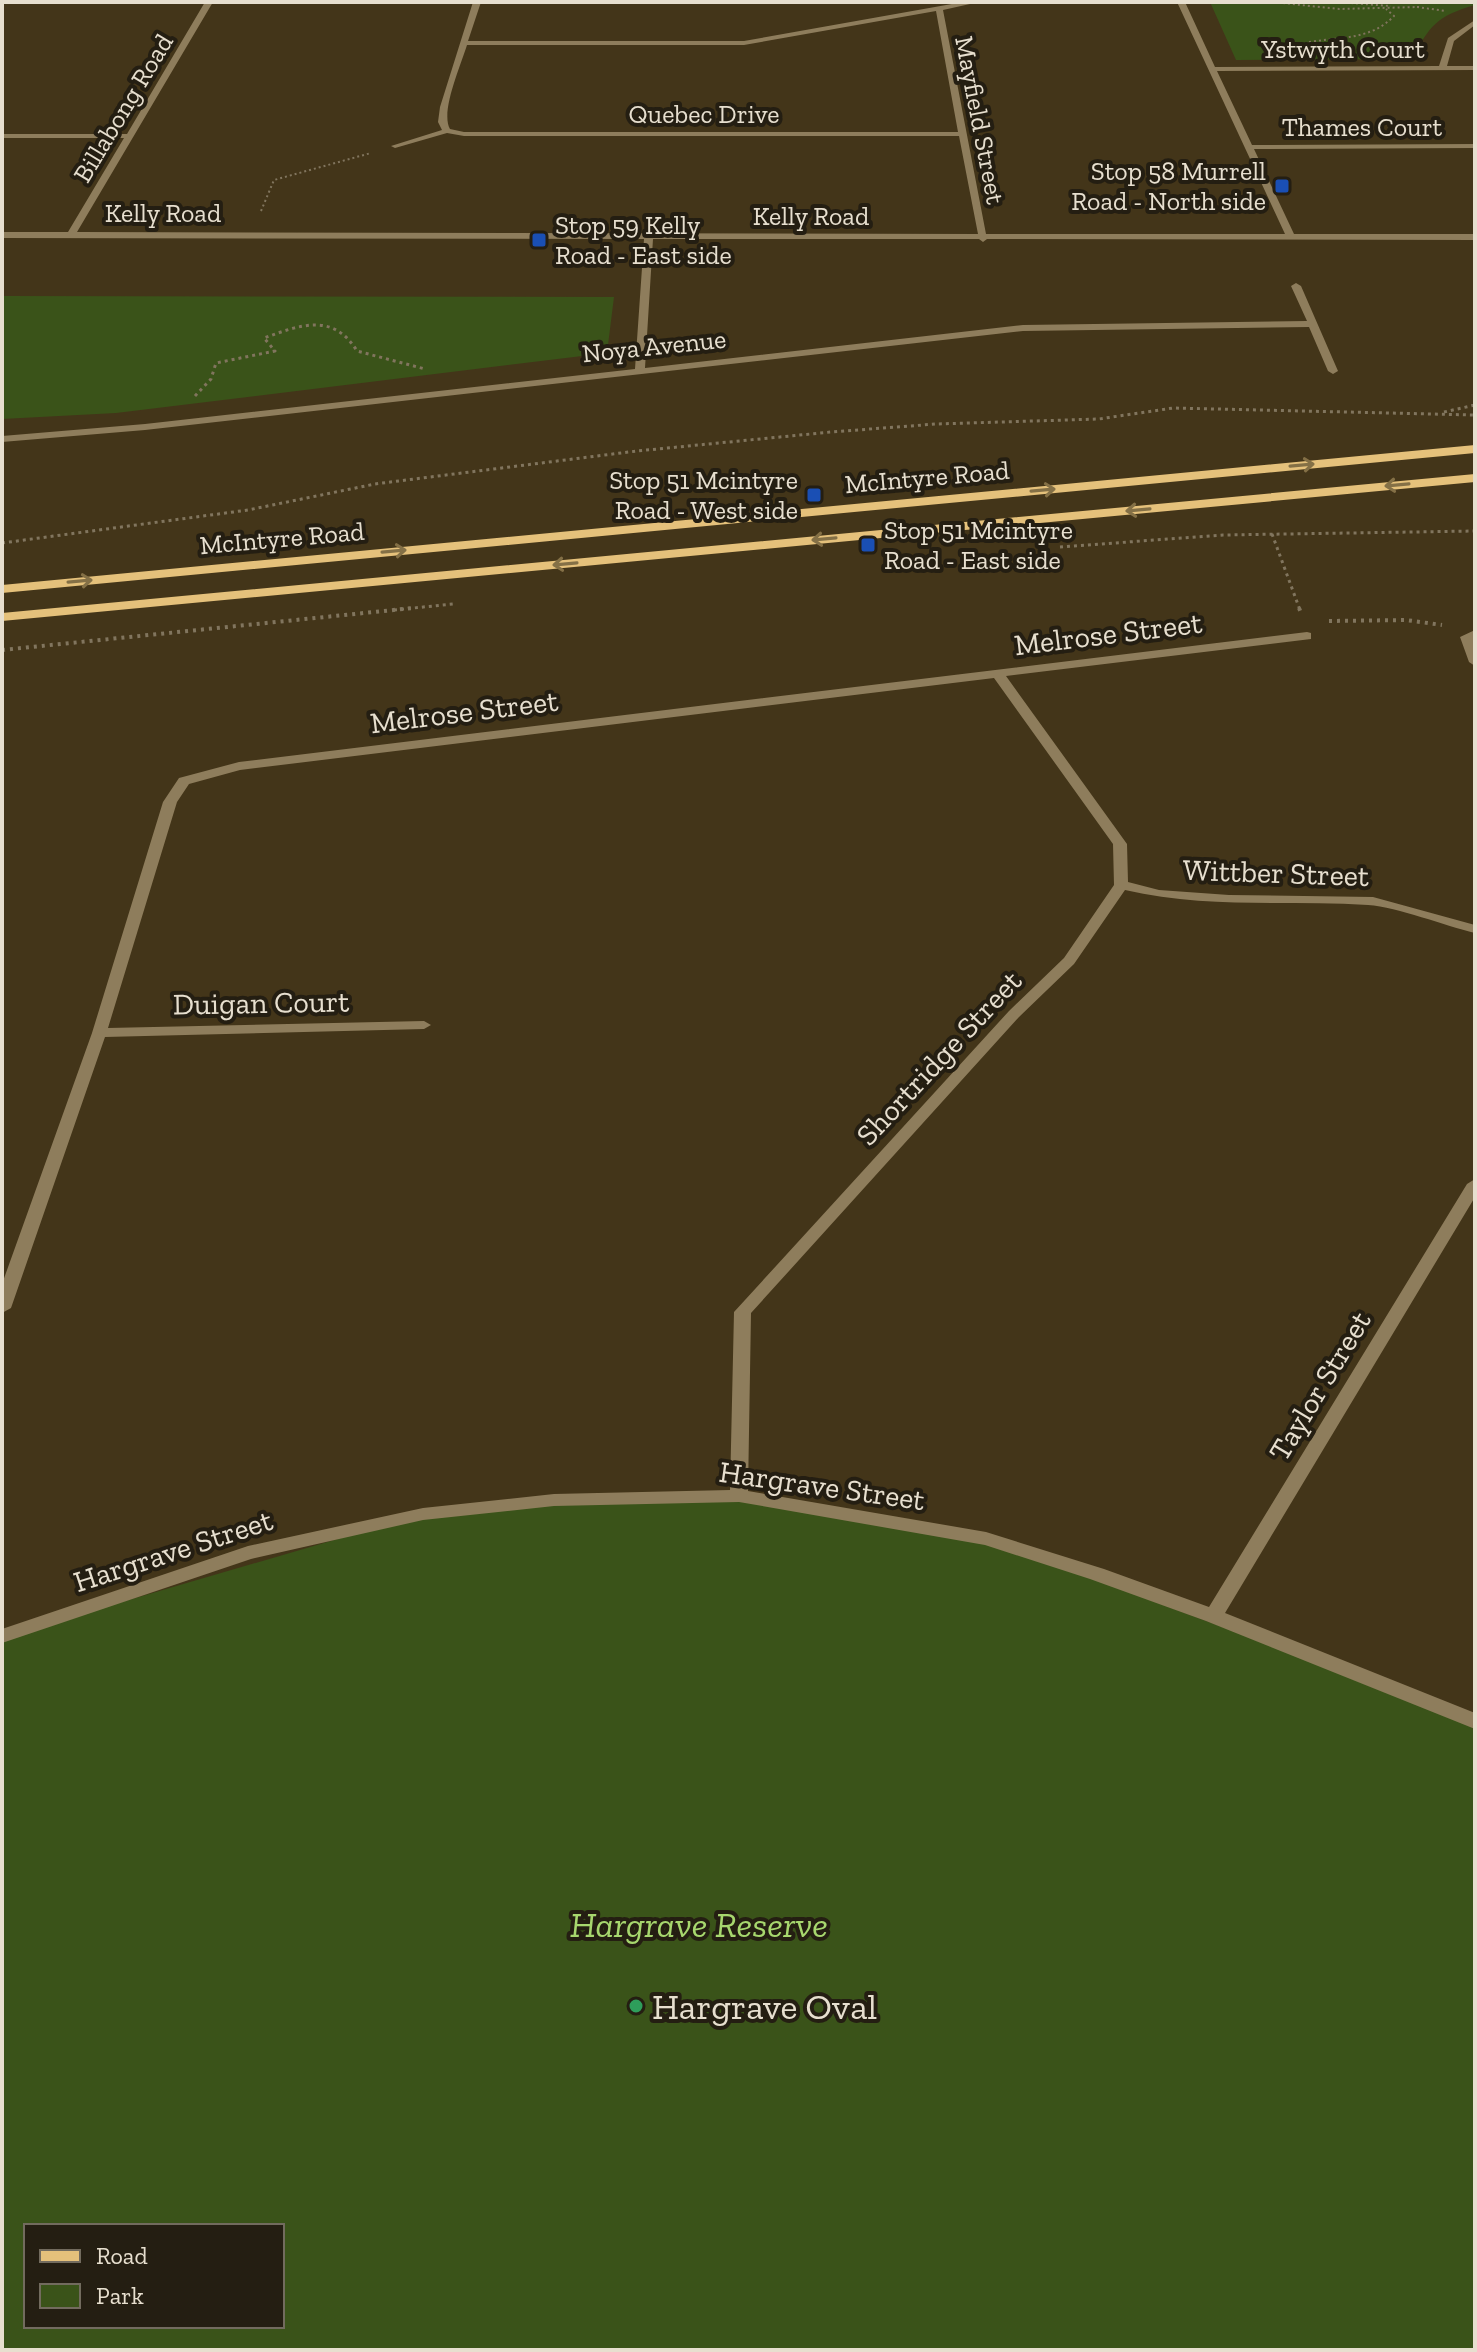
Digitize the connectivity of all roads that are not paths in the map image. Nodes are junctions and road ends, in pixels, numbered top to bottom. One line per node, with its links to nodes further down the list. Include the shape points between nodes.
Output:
1 (209, 2): 14 (street, Billabong Road)
2 (477, 2): 7 (street)
3 (975, 2): 5 (street)
4 (1181, 2): 9 (street)
5 (939, 9): 7 (street, via 744,43); 12 (street, Mayfield Street)
6 (1475, 22): 10 (street, via 1455,35)
7 (465, 43): 11 (street, via 444,107)
8 (1475, 68): 10 (street, Ystwyth Court)
9 (1211, 69): 10 (street, Ystwyth Court); 17 (street)
10 (1442, 69)
11 (447, 131): 12 (street, Quebec Drive); 15 (street, Quebec Drive)
12 (961, 134): 23 (street, Mayfield Street)
13 (2, 136): 14 (street)
14 (131, 136): 19 (street, Billabong Road)
15 (395, 146)
16 (1475, 146): 17 (street, Thames Court)
17 (1248, 147): 22 (street)
18 (2, 235): 19 (street, Kelly Road)
19 (71, 235): 20 (street, Kelly Road)
20 (649, 237): 23 (street, Kelly Road); 26 (street)
21 (1475, 237): 22 (street, Kelly Road)
22 (1291, 238): 23 (street, Kelly Road)
23 (983, 239)
24 (1296, 286): 25 (street)
25 (1312, 324): 26 (street, Noya Avenue, via 1023,328); 27 (street)
26 (640, 370): 28 (street, Noya Avenue)
27 (1333, 371)
28 (2, 439)
29 (1475, 449): 31 (main road, McIntyre Road, one-way to 29)
30 (1475, 478): 32 (main road, McIntyre Road, one-way to 32)
31 (2, 589)
32 (2, 617)
33 (1475, 634): 35 (street, via 1466,637)
34 (1307, 636): 36 (street, Melrose Street)
35 (1475, 662)
36 (997, 673): 37 (street, via 1120,844); 40 (street, Melrose Street, via 239,766 184,781 170,802)
37 (1121, 885): 38 (street, Wittber Street, via 1215,898 1373,901); 43 (street, Shortridge Street, via 1069,961 1014,1014 743,1312)
38 (1475, 929)
39 (424, 1025): 40 (street, Duigan Court)
40 (99, 1033): 42 (street, Melrose Street)
41 (1475, 1184): 44 (street, Taylor Street)
42 (2, 1308)
43 (739, 1496): 44 (street, Hargrave Street, via 986,1539); 45 (street, Hargrave Street, via 554,1500 423,1514 248,1553)
44 (1213, 1616): 46 (street, Hargrave Street)
45 (2, 1636)
46 (1475, 1721)

